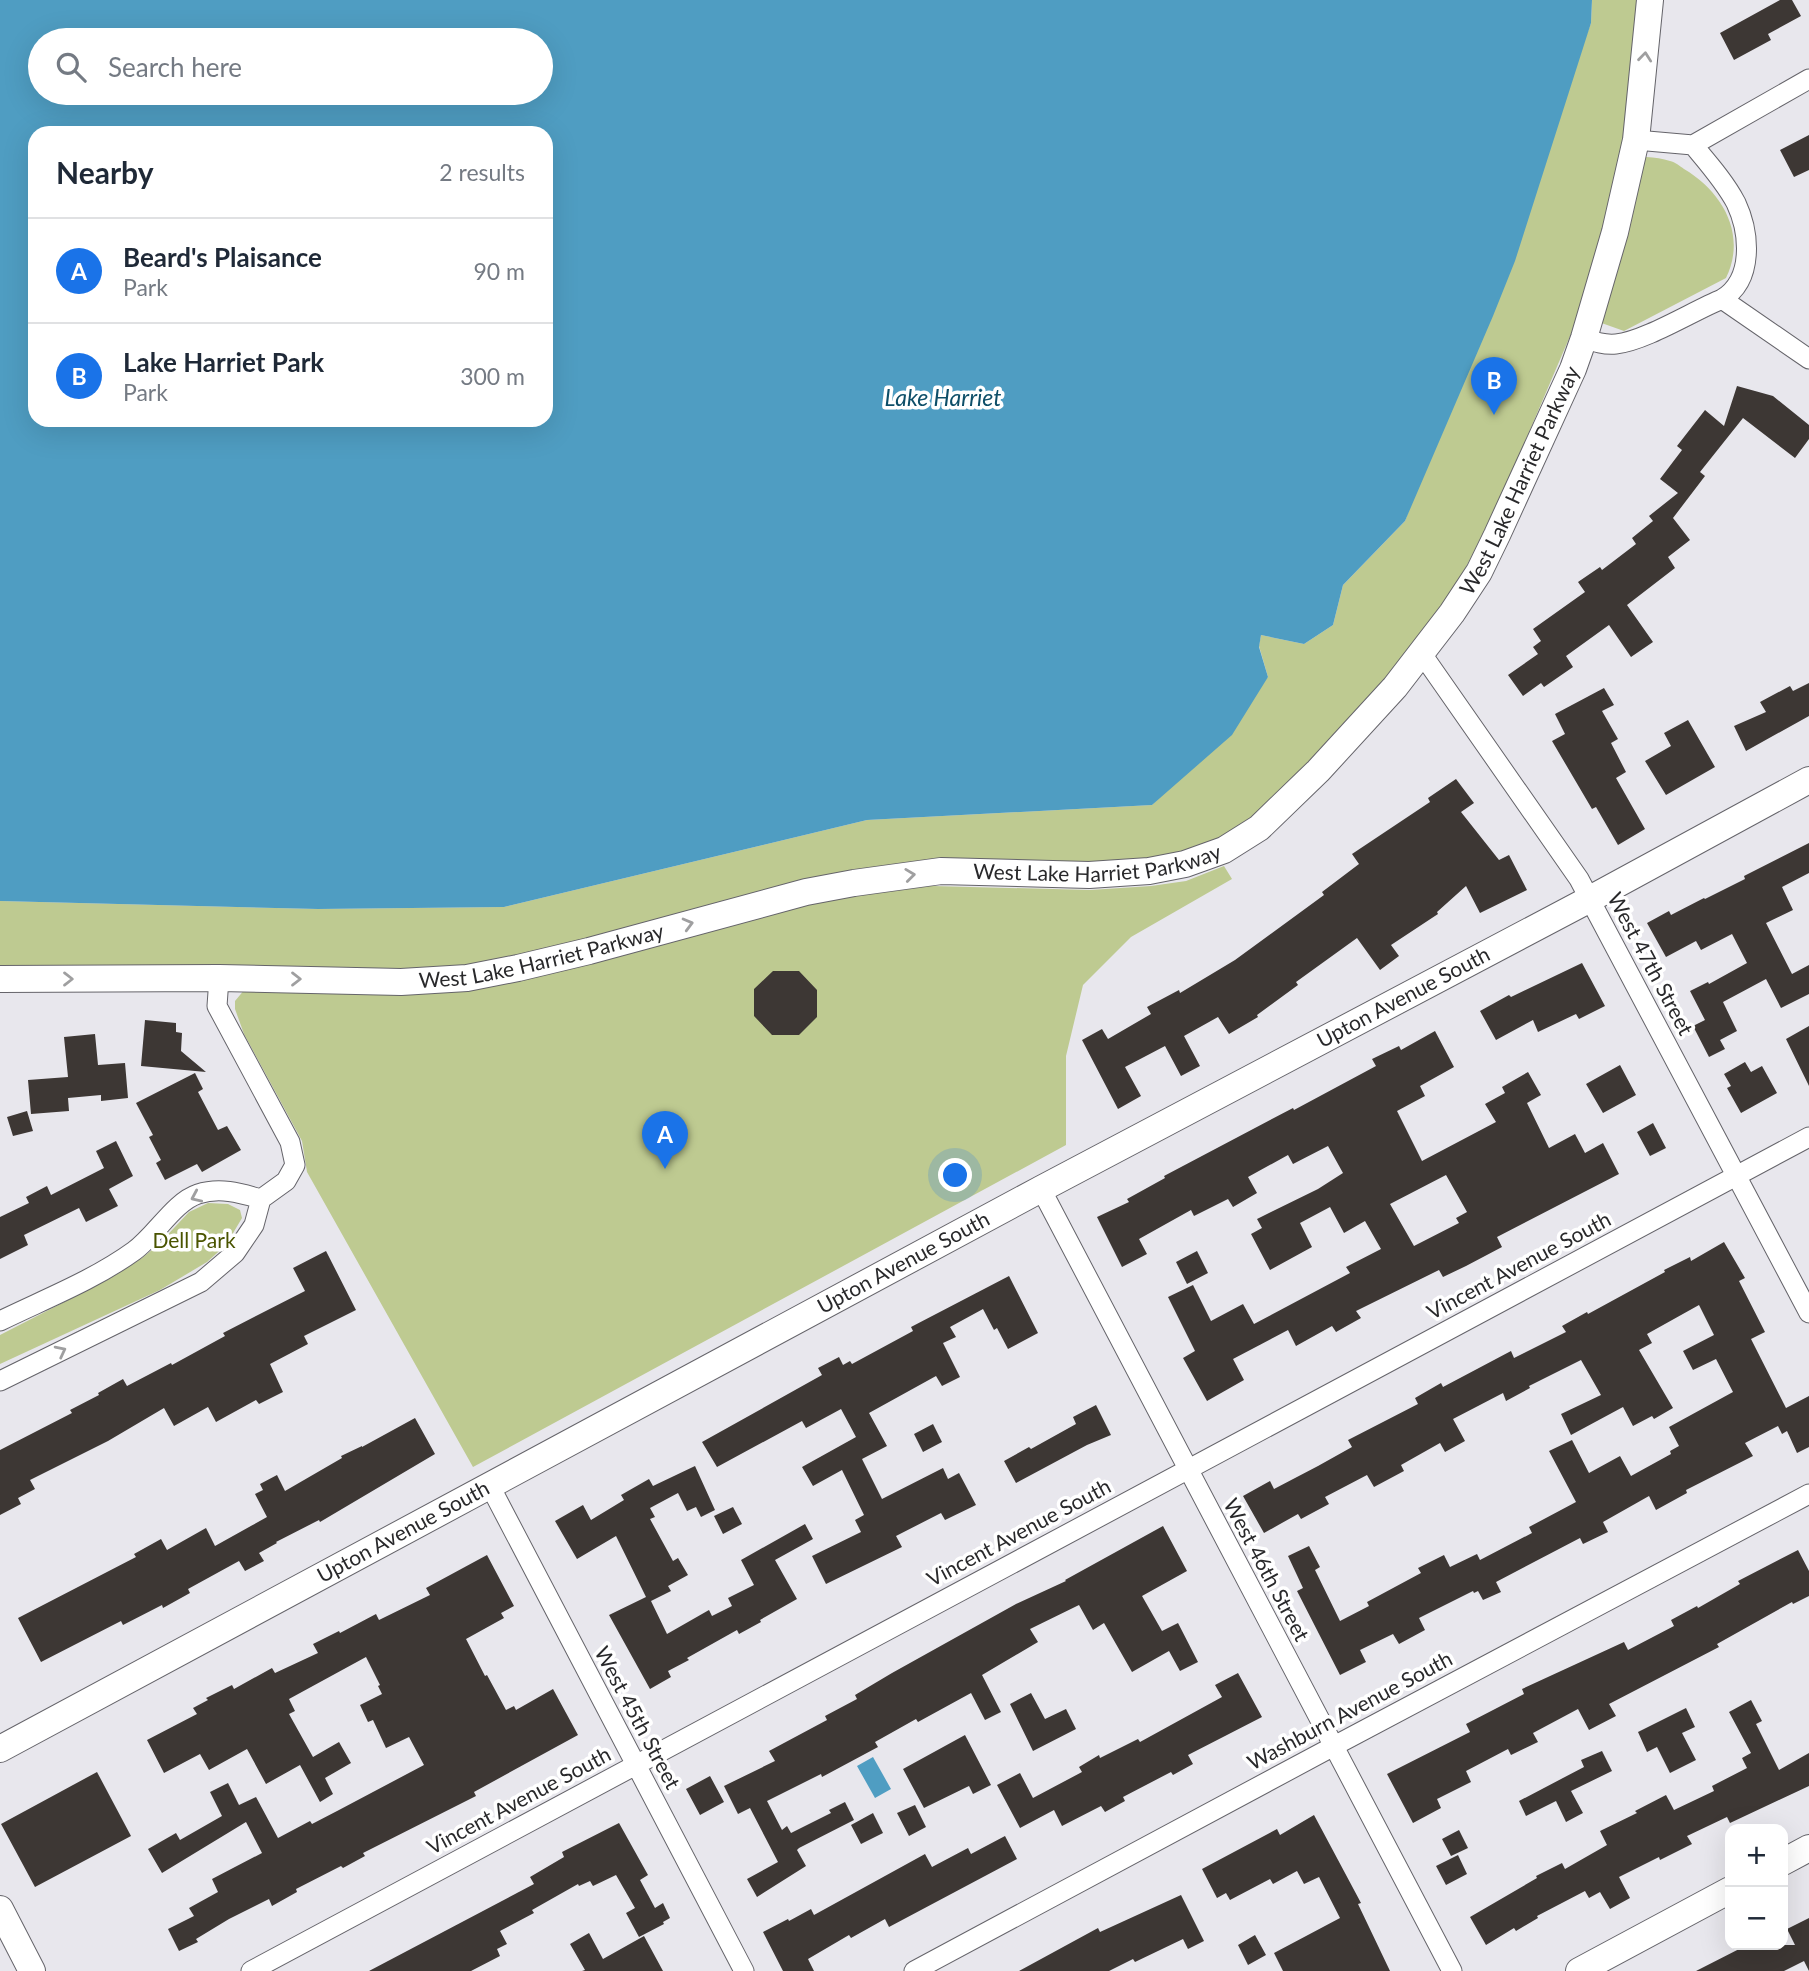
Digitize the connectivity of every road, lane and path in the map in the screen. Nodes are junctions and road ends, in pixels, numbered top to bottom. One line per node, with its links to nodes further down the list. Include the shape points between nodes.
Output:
1 (1650, 0): 3 (street, West Lake Harriet Parkway, one-way to 1)
2 (1809, 79): 4 (street)
3 (1636, 140): 4 (street); 6 (street, West Lake Harriet Parkway)
4 (1693, 145): 5 (street, via 1726,187 1743,226 1746,256 1741,279)
5 (1722, 299): 6 (street, via 1625,343 1601,344); 7 (street)
6 (1584, 338): 8 (street, West Lake Harriet Parkway, via 1485,560)
7 (1809, 359)
8 (1422, 654): 10 (street, West 47th Street); 11 (street, West Lake Harriet Parkway, one-way to 8, via 401,982 467,978 854,883 941,871 1088,875 1185,864 1224,850 1259,828 1351,735)
9 (1809, 780): 10 (street, Upton Avenue South)
10 (1590, 900): 14 (street, West 47th Street); 15 (street, Upton Avenue South)
11 (219, 978): 12 (street, West Lake Harriet Parkway, one-way to 11); 16 (street, via 217,1006 290,1142 295,1165 286,1181)
12 (0, 979)
13 (1809, 1137): 14 (street, Vincent Avenue South)
14 (1736, 1176): 17 (street, West 47th Street); 20 (street, Vincent Avenue South)
15 (1041, 1189): 20 (street, West 46th Street); 21 (street, Upton Avenue South)
16 (261, 1199): 18 (street, one-way to 18, via 216,1190 195,1194 137,1249 113,1265); 19 (street, one-way to 16, via 201,1282 235,1253 254,1225)
17 (1809, 1313)
18 (0, 1321)
19 (0, 1381)
20 (1187, 1469): 23 (street, West 46th Street); 25 (street, Vincent Avenue South)
21 (490, 1486): 24 (street, Upton Avenue South); 25 (street, West 45th Street)
22 (1809, 1494): 23 (street, Washburn Avenue South)
23 (1334, 1746): 33 (street, Washburn Avenue South); 34 (street, West 46th Street)
24 (0, 1749)
25 (636, 1764): 31 (street, Vincent Avenue South); 32 (street, West 45th Street)
26 (1809, 1848): 27 (street)
27 (1788, 1859)
28 (1725, 1893): 35 (street)
29 (0, 1909): 30 (street)
30 (32, 1971)
31 (251, 1971)
32 (744, 1971)
33 (914, 1971)
34 (1452, 1971)
35 (1578, 1971)

